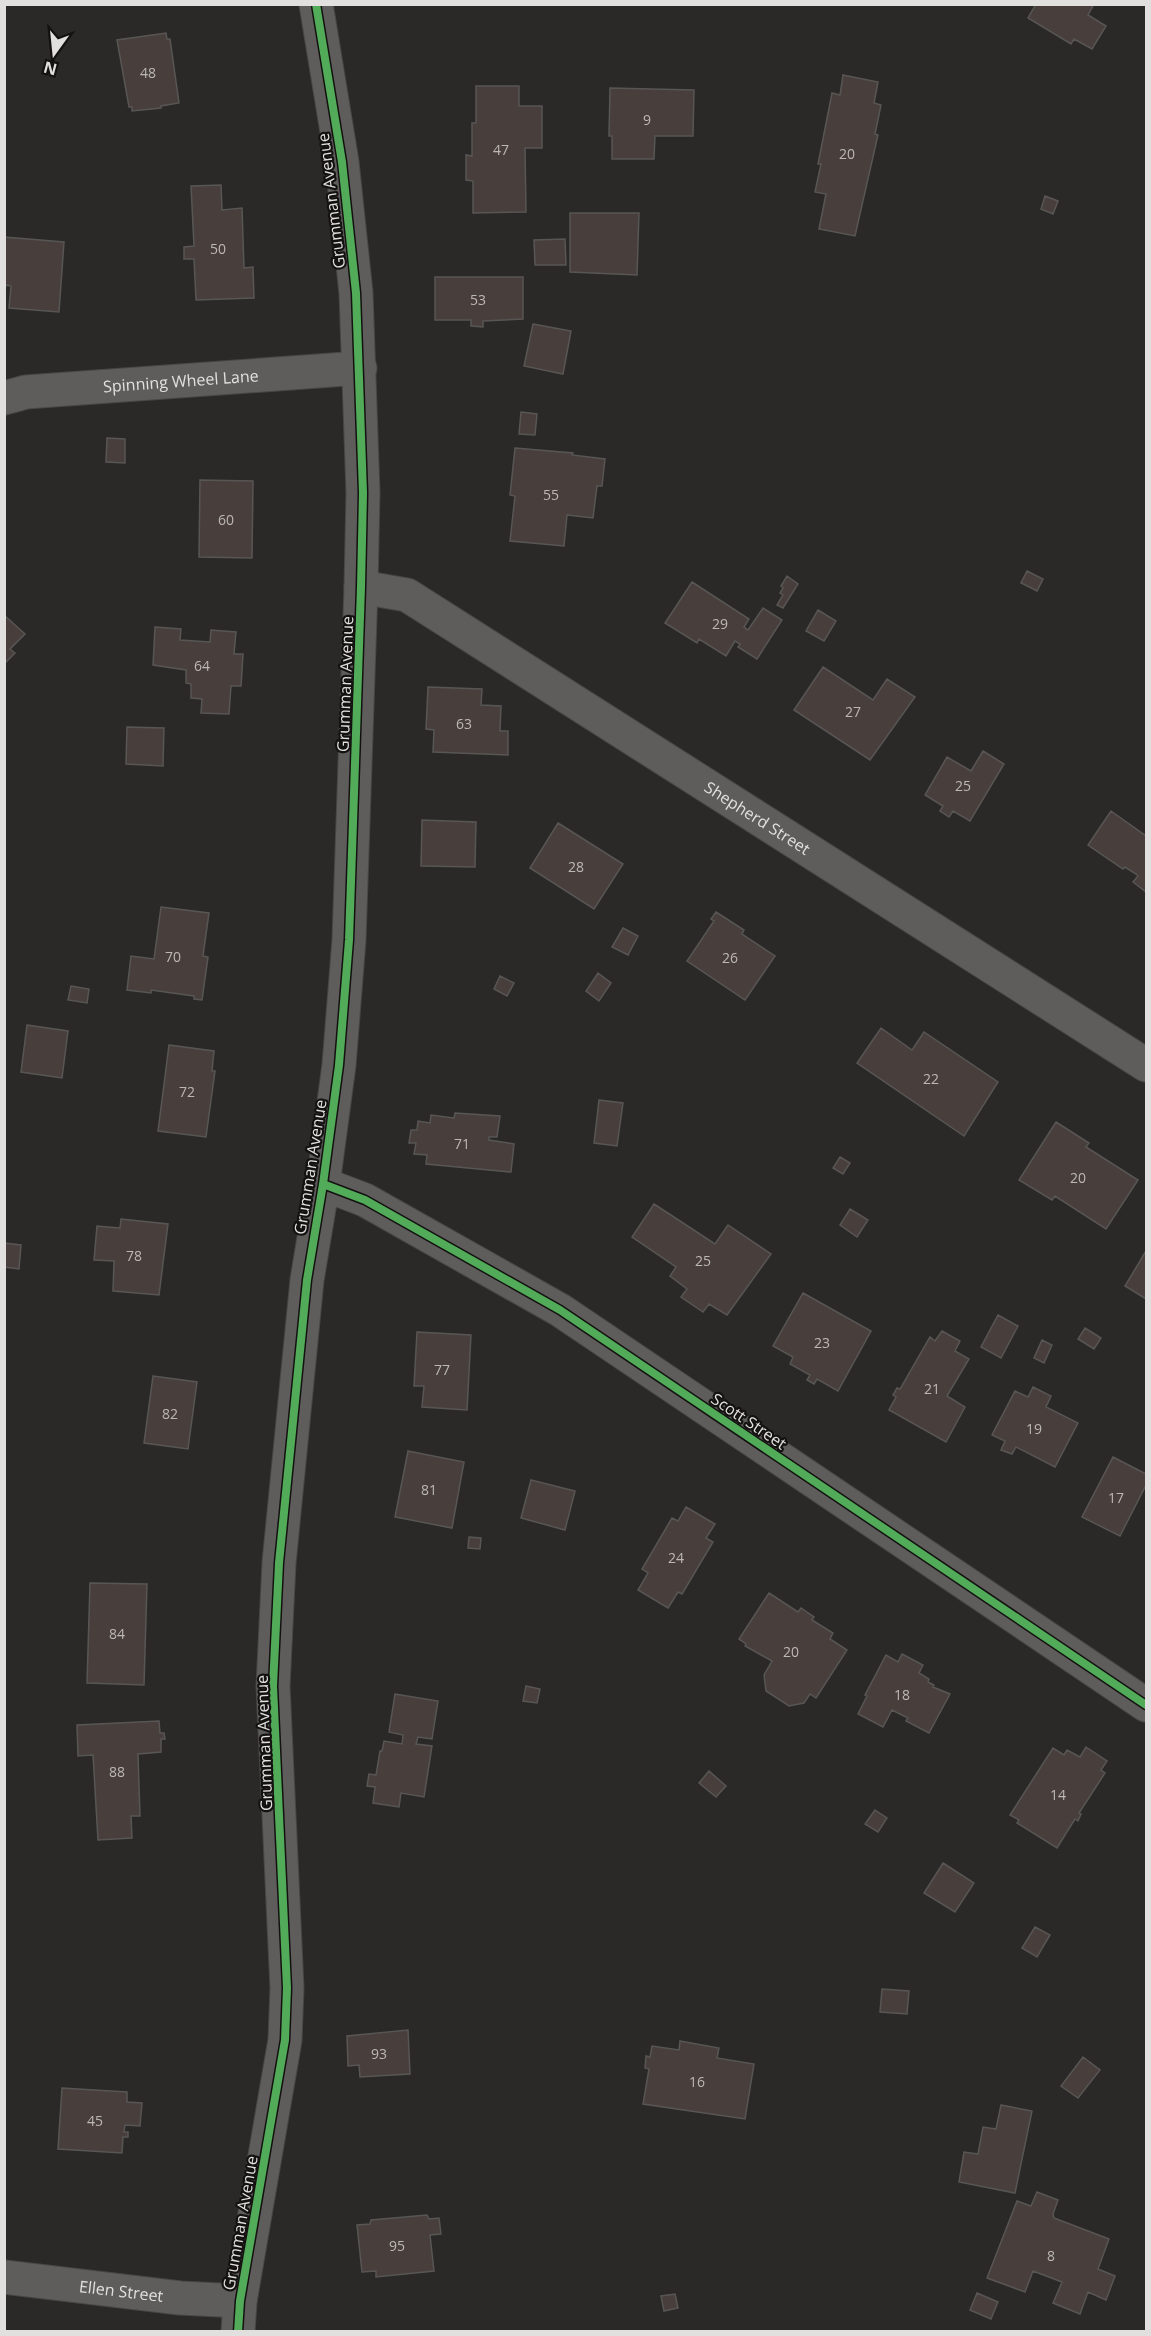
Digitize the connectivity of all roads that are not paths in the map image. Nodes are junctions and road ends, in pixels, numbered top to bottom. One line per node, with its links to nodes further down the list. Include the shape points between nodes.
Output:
1 (316, 4): 2 (street, Grumman Avenue, via 342,162)
2 (360, 368): 3 (street, Spinning Wheel Lane, via 37,391); 4 (street, Grumman Avenue)
3 (4, 398)
4 (362, 587): 5 (street, Shepherd Street, via 407,595); 6 (street, Grumman Avenue, via 349,940 339,1065)
5 (1146, 1065)
6 (323, 1184): 7 (street, Scott Street, via 365,1200 560,1310); 9 (street, Grumman Avenue, via 298,1360 279,1563 274,1675 287,1988 285,2040)
7 (1146, 1705)
8 (4, 2277): 9 (street, Ellen Street, via 180,2298)
9 (239, 2316)

